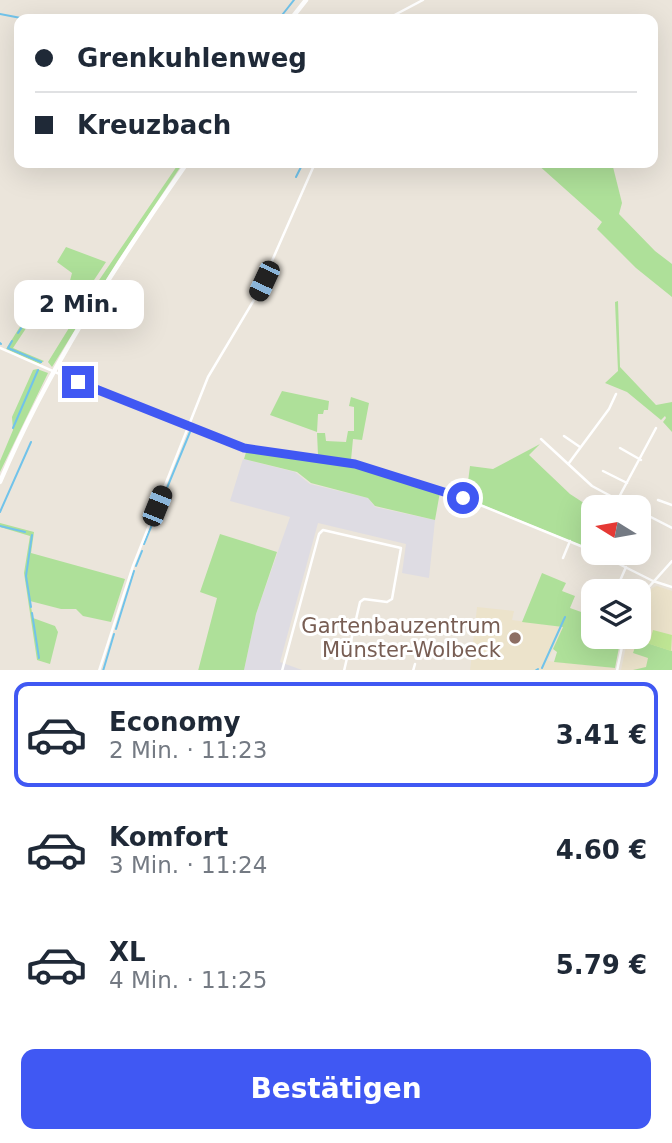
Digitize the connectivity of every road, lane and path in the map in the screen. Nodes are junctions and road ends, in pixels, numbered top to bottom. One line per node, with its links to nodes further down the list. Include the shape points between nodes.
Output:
1 (306, 0): 3 (main road)
2 (423, 0): 4 (street)
3 (295, 14)
4 (396, 14)
5 (184, 168): 18 (main road, via 56,367)
6 (313, 168): 9 (street, via 261,288 215,363)
7 (0, 348): 9 (street)
8 (616, 394): 13 (street)
9 (188, 427): 26 (street, via 244,448 355,464 398,476); 38 (street, via 132,567)
10 (656, 428): 15 (street)
11 (564, 436): 13 (street)
12 (541, 439): 16 (street)
13 (580, 447): 16 (street)
14 (620, 448): 15 (street)
15 (641, 460): 19 (street)
16 (569, 464): 20 (street, via 592,486)
17 (603, 471): 19 (street)
18 (0, 482)
19 (627, 483): 21 (street)
20 (610, 495)
21 (620, 495)
22 (658, 500): 23 (street)
23 (672, 505)
24 (651, 517): 25 (street)
25 (672, 528)
26 (570, 541): 27 (street); 28 (street)
27 (581, 546)
28 (563, 558)
29 (672, 561): 33 (street)
30 (622, 565): 31 (street)
31 (626, 567): 32 (street); 33 (street)
32 (619, 579)
33 (653, 581): 34 (street); 35 (street)
34 (651, 583)
35 (672, 587)
36 (621, 649): 42 (street)
37 (415, 664): 41 (street)
38 (99, 670)
39 (282, 670): 40 (street, via 318,534 323,530 401,548 392,599 364,598 359,602)
40 (344, 670)
41 (414, 670)
42 (617, 670)

